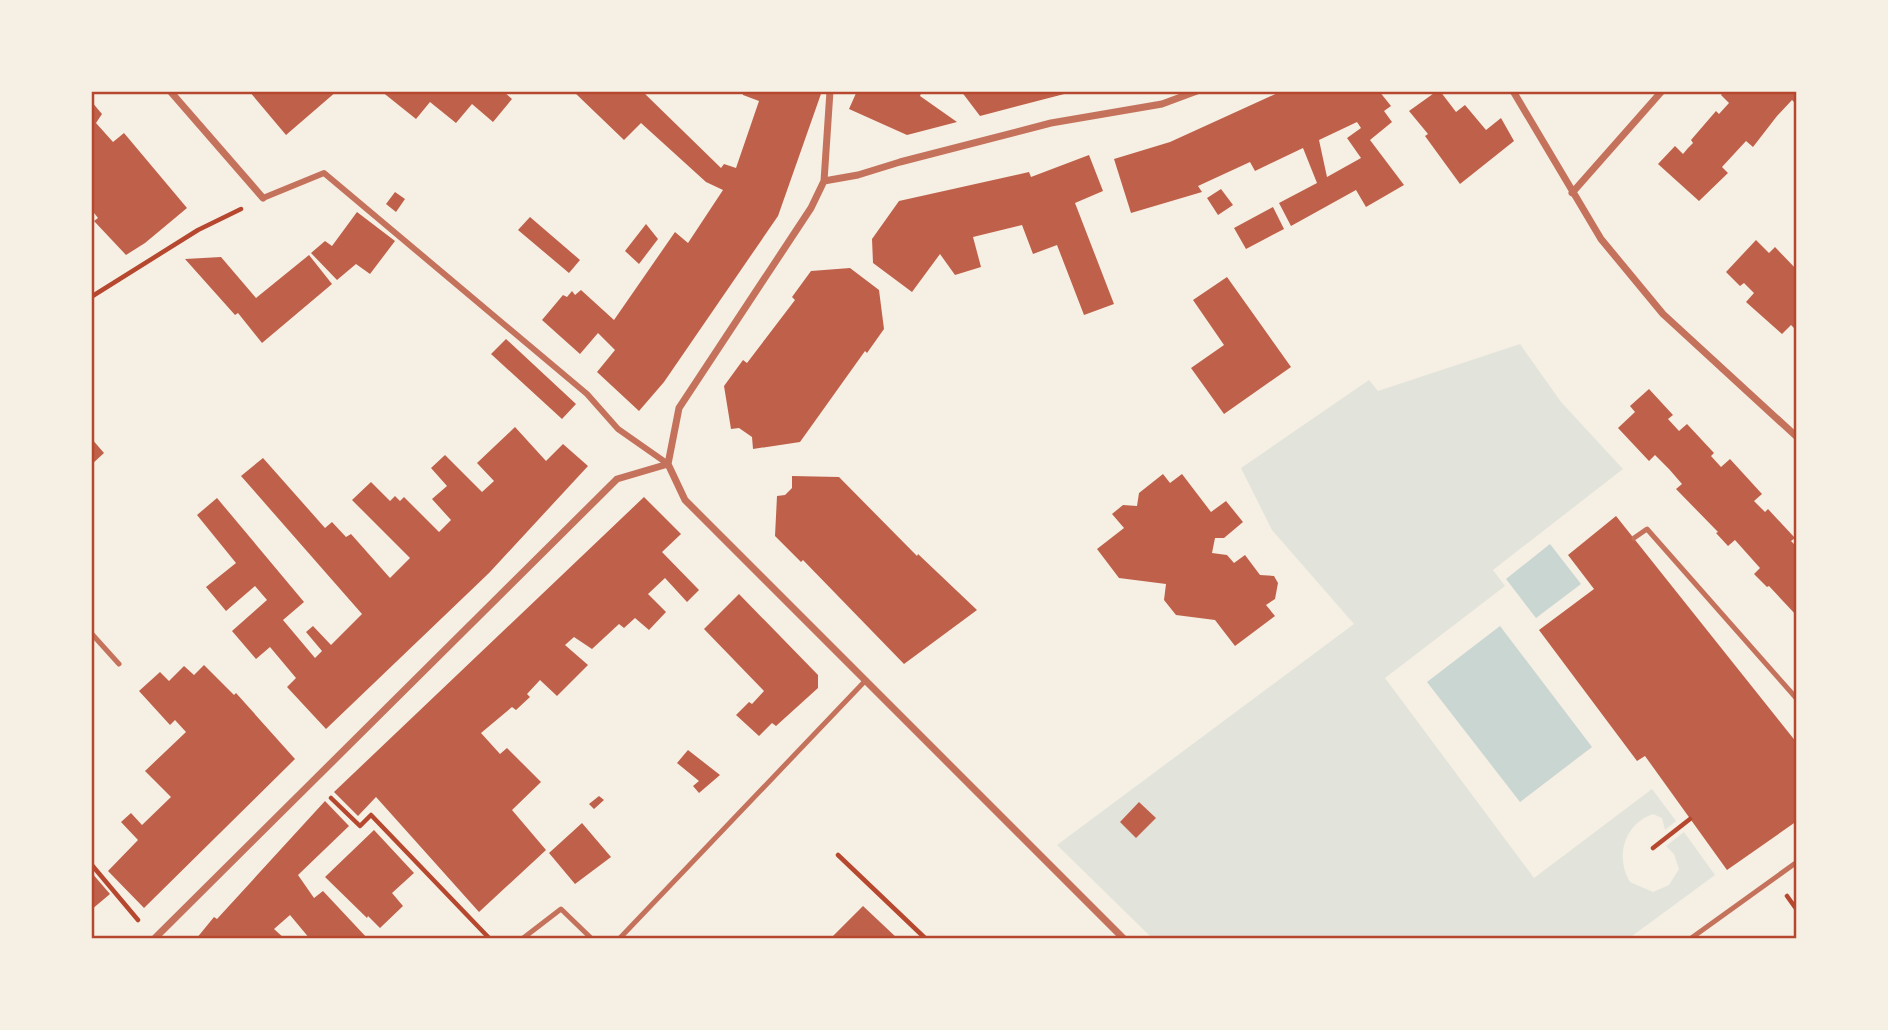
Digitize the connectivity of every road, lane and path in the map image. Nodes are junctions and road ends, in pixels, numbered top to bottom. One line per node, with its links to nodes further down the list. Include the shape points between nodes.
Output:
1 (170, 91): 8 (street)
2 (830, 91): 6 (street)
3 (1197, 91): 6 (street, via 1162,104 1051,122)
4 (1513, 91): 7 (street)
5 (1662, 91): 7 (street)
6 (824, 181): 11 (street, via 811,208 679,408)
7 (1572, 193): 10 (street, via 1601,239 1663,314)
8 (263, 198): 9 (path, via 198,230); 11 (street, via 324,173 587,394 618,429)
9 (91, 297)
10 (1797, 437)
11 (668, 464): 15 (street, via 685,500); 17 (street, via 617,479)
12 (1634, 538): 16 (lane, via 1647,529)
13 (91, 633): 14 (lane)
14 (119, 664)
15 (866, 680): 27 (lane); 29 (street)
16 (1797, 699)
17 (313, 779): 23 (street); 24 (path, via 360,826 371,815)
18 (1690, 819): 19 (path)
19 (1653, 848)
20 (838, 855): 28 (path)
21 (1797, 862): 30 (lane)
22 (91, 864): 23 (path)
23 (154, 939)
24 (489, 939)
25 (522, 939): 26 (lane, via 561,909)
26 (592, 939)
27 (619, 939)
28 (926, 939)
29 (1124, 939)
30 (1690, 939)

